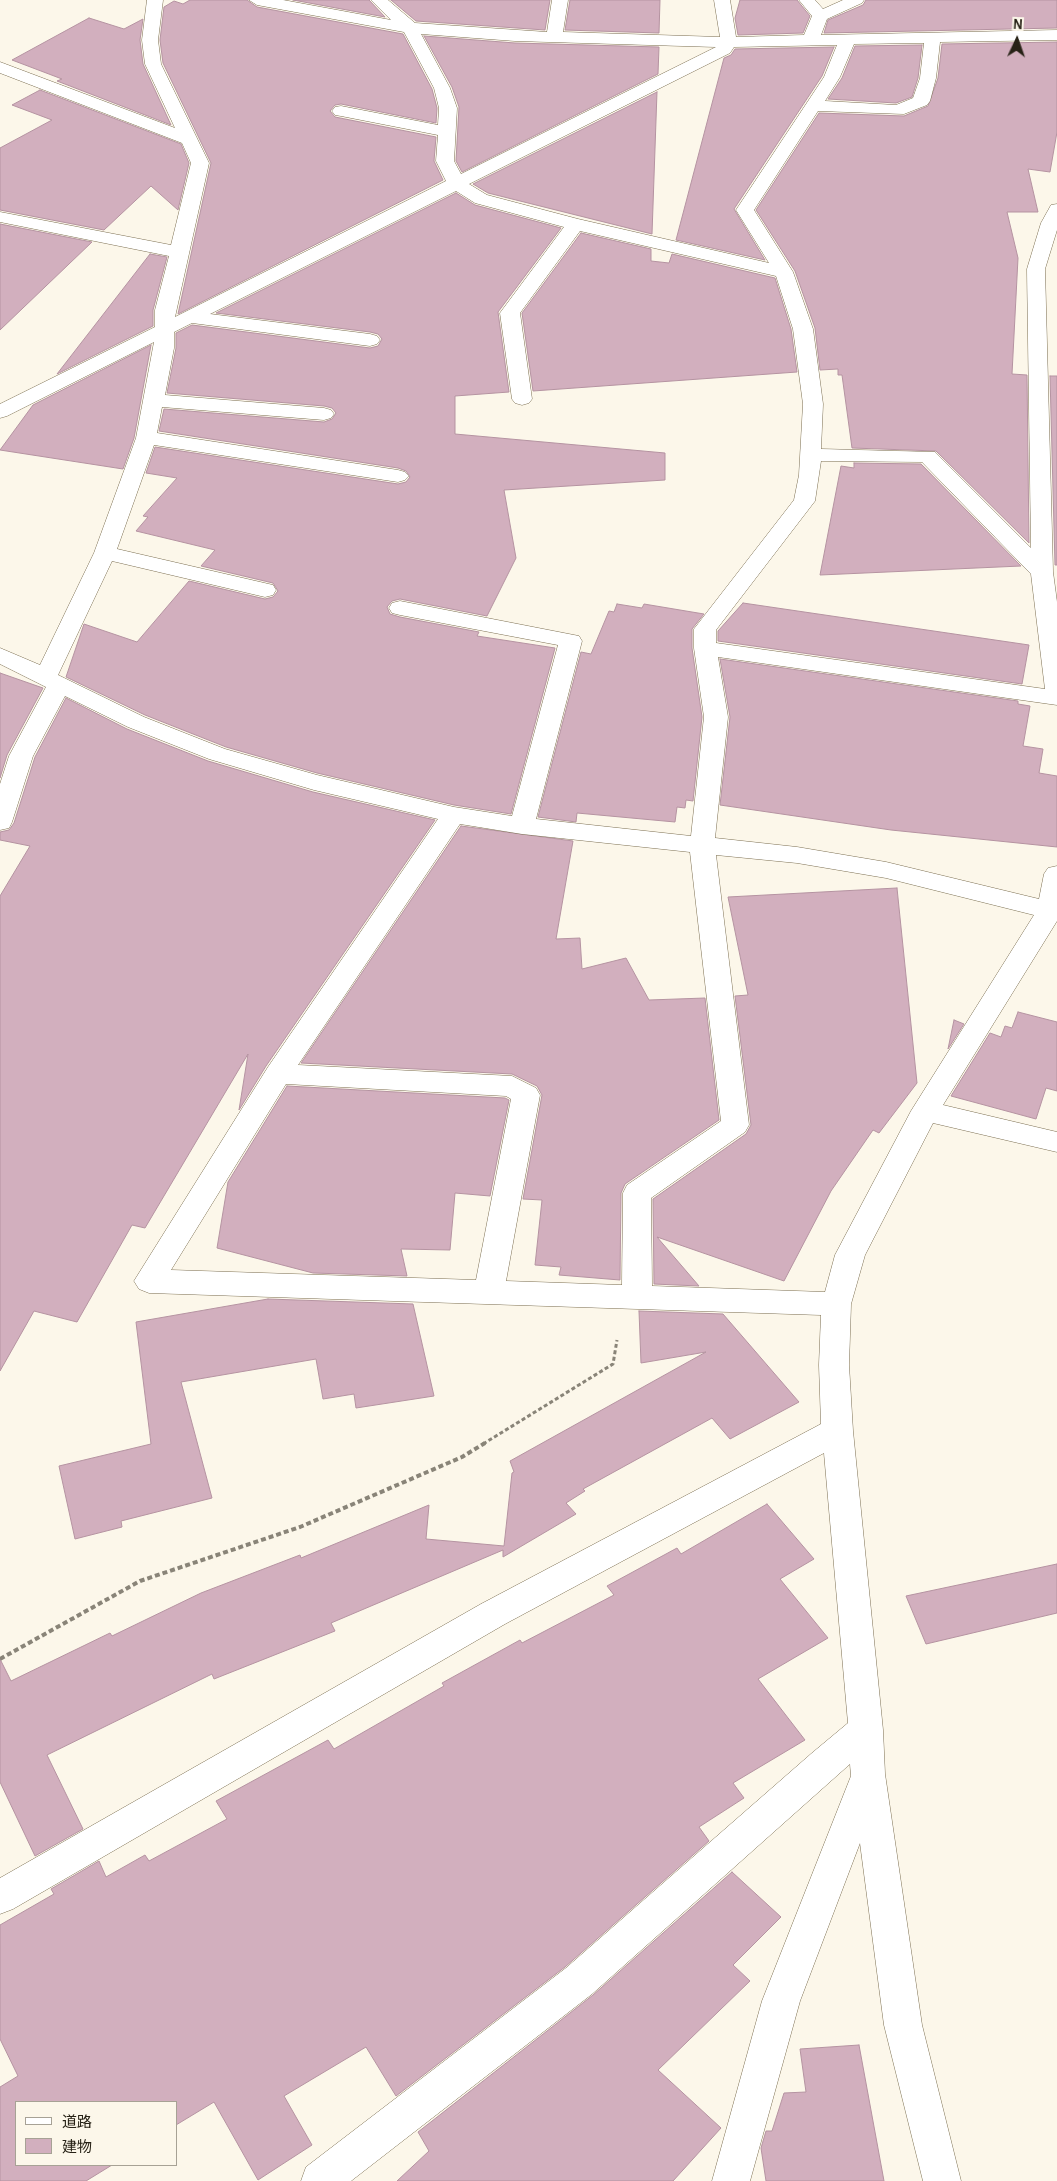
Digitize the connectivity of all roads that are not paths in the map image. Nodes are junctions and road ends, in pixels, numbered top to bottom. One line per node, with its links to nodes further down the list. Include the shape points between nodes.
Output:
1 (155, 0): 20 (street, via 150,40 153,64)
2 (257, 0): 9 (street)
3 (379, 0): 9 (street)
4 (560, 0): 11 (street)
5 (722, 0): 15 (street)
6 (807, 0): 8 (street)
7 (856, 0): 8 (street)
8 (820, 16): 13 (street)
9 (410, 28): 11 (street); 19 (street, via 444,94 448,108)
10 (1057, 35): 12 (street)
11 (554, 36): 15 (street)
12 (933, 36): 14 (street); 17 (street, via 922,101 898,110)
13 (811, 40): 14 (street); 15 (street)
14 (847, 40): 17 (street, via 832,77)
15 (730, 42): 21 (street, via 724,50)
16 (0, 67): 20 (street)
17 (812, 106): 26 (street, via 745,210)
18 (341, 111): 19 (street)
19 (447, 132): 21 (street, via 445,161)
20 (190, 140): 25 (street, via 200,163)
21 (456, 184): 24 (street, via 481,199); 27 (street)
22 (0, 217): 25 (street)
23 (1055, 218): 34 (street, via 1036,269)
24 (575, 224): 26 (street); 30 (street, via 510,313)
25 (178, 252): 28 (street, via 165,310)
26 (784, 272): 36 (street, via 803,329 813,404)
27 (188, 317): 28 (street); 29 (street)
28 (166, 328): 31 (street); 32 (street)
29 (370, 340)
30 (522, 399)
31 (153, 400): 33 (street); 35 (street)
32 (0, 412)
33 (324, 414)
34 (1048, 435): 39 (street)
35 (146, 438): 37 (street); 38 (street)
36 (810, 455): 39 (street, via 928,456); 42 (street, via 810,476 804,501 706,629)
37 (398, 476)
38 (106, 553): 40 (street); 44 (street)
39 (1042, 572): 45 (street)
40 (265, 590)
41 (400, 608): 49 (street, via 572,641)
42 (705, 648): 46 (street); 50 (street, via 716,717)
43 (0, 655): 44 (street)
44 (52, 682): 47 (street, via 136,722 217,754 314,782); 48 (street, via 21,756)
45 (1057, 692)
46 (1057, 698)
47 (454, 815): 49 (street); 53 (street)
48 (0, 822)
49 (522, 826): 50 (street)
50 (702, 844): 52 (street, via 798,855 886,870); 57 (street, via 736,1124 637,1193)
51 (1057, 874): 52 (street)
52 (1053, 911): 54 (street)
53 (278, 1074): 56 (street, via 512,1086 526,1095); 56 (street, via 149,1281)
54 (925, 1111): 55 (street); 58 (street, via 850,1256)
55 (1057, 1142)
56 (489, 1292): 57 (street)
57 (631, 1298): 58 (street)
58 (836, 1304): 59 (street)
59 (837, 1431): 60 (street); 62 (street, via 493,1614)
60 (866, 1730): 61 (street); 63 (street, via 580,1981)
61 (868, 1774): 64 (street, via 781,2001); 65 (street, via 903,2025)
62 (0, 1897)
63 (320, 2181)
64 (731, 2181)
65 (942, 2181)

